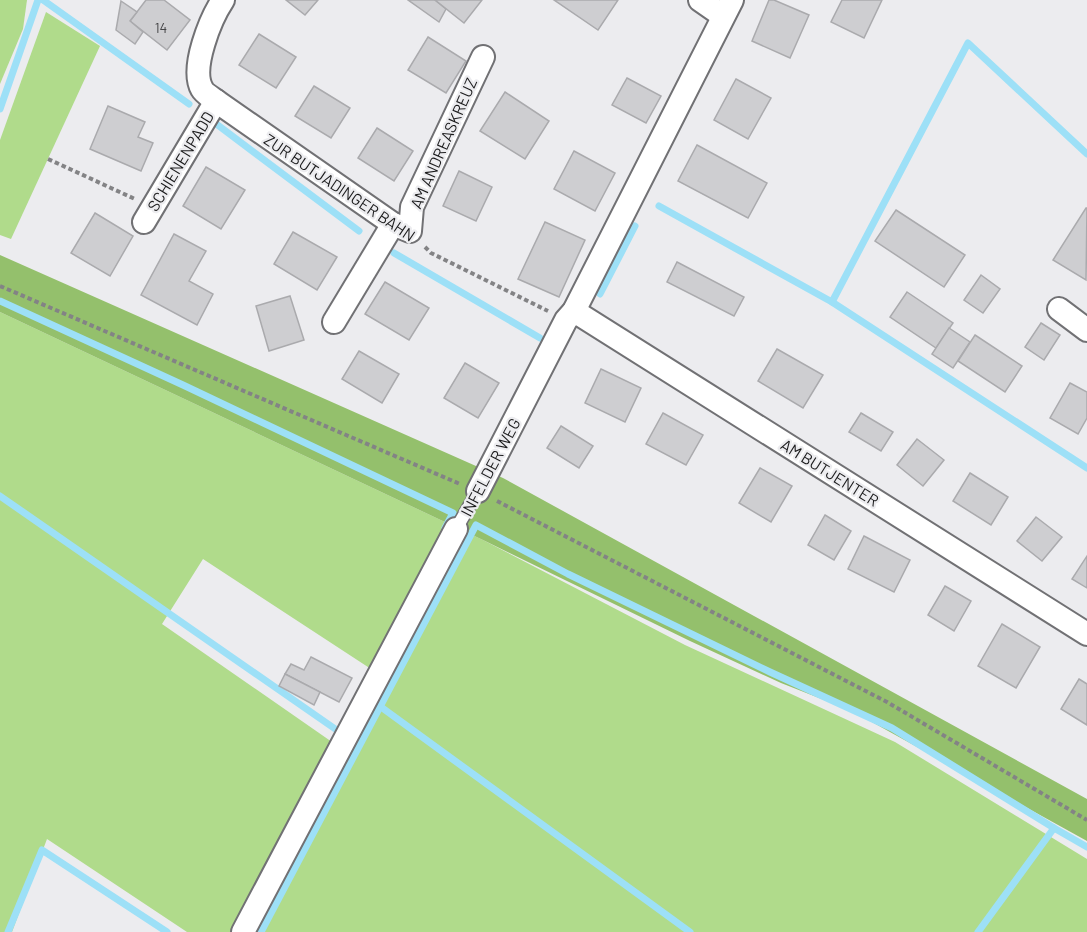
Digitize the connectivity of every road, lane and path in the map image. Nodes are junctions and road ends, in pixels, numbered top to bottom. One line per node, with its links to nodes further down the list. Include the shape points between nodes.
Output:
1 (223, 0): 5 (street, ZUR BUTJADINGER BAHN, via 202,50 198,73 202,90)
2 (700, 0): 3 (street)
3 (728, 8): 11 (street, INFELDER WEG)
4 (483, 57): 8 (street, AM ANDREASKREUZ)
5 (216, 101): 7 (street, SCHIENENPADD); 8 (street, ZUR BUTJADINGER BAHN)
6 (48, 159): 7 (path)
7 (148, 214)
8 (401, 228): 11 (path, ZUR BUTJADINGER BAHN, via 431,253); 12 (street, AM ANDREASKREUZ)
9 (0, 286): 14 (path)
10 (1059, 309): 13 (street)
11 (570, 316): 14 (street, INFELDER WEG); 16 (street, AM BUTJENTER)
12 (334, 322)
13 (1087, 330)
14 (478, 491): 15 (lane, INFELDER WEG); 17 (path, via 887,702)
15 (456, 530): 18 (street, INFELDER WEG)
16 (1087, 634)
17 (1087, 820)
18 (243, 932)

